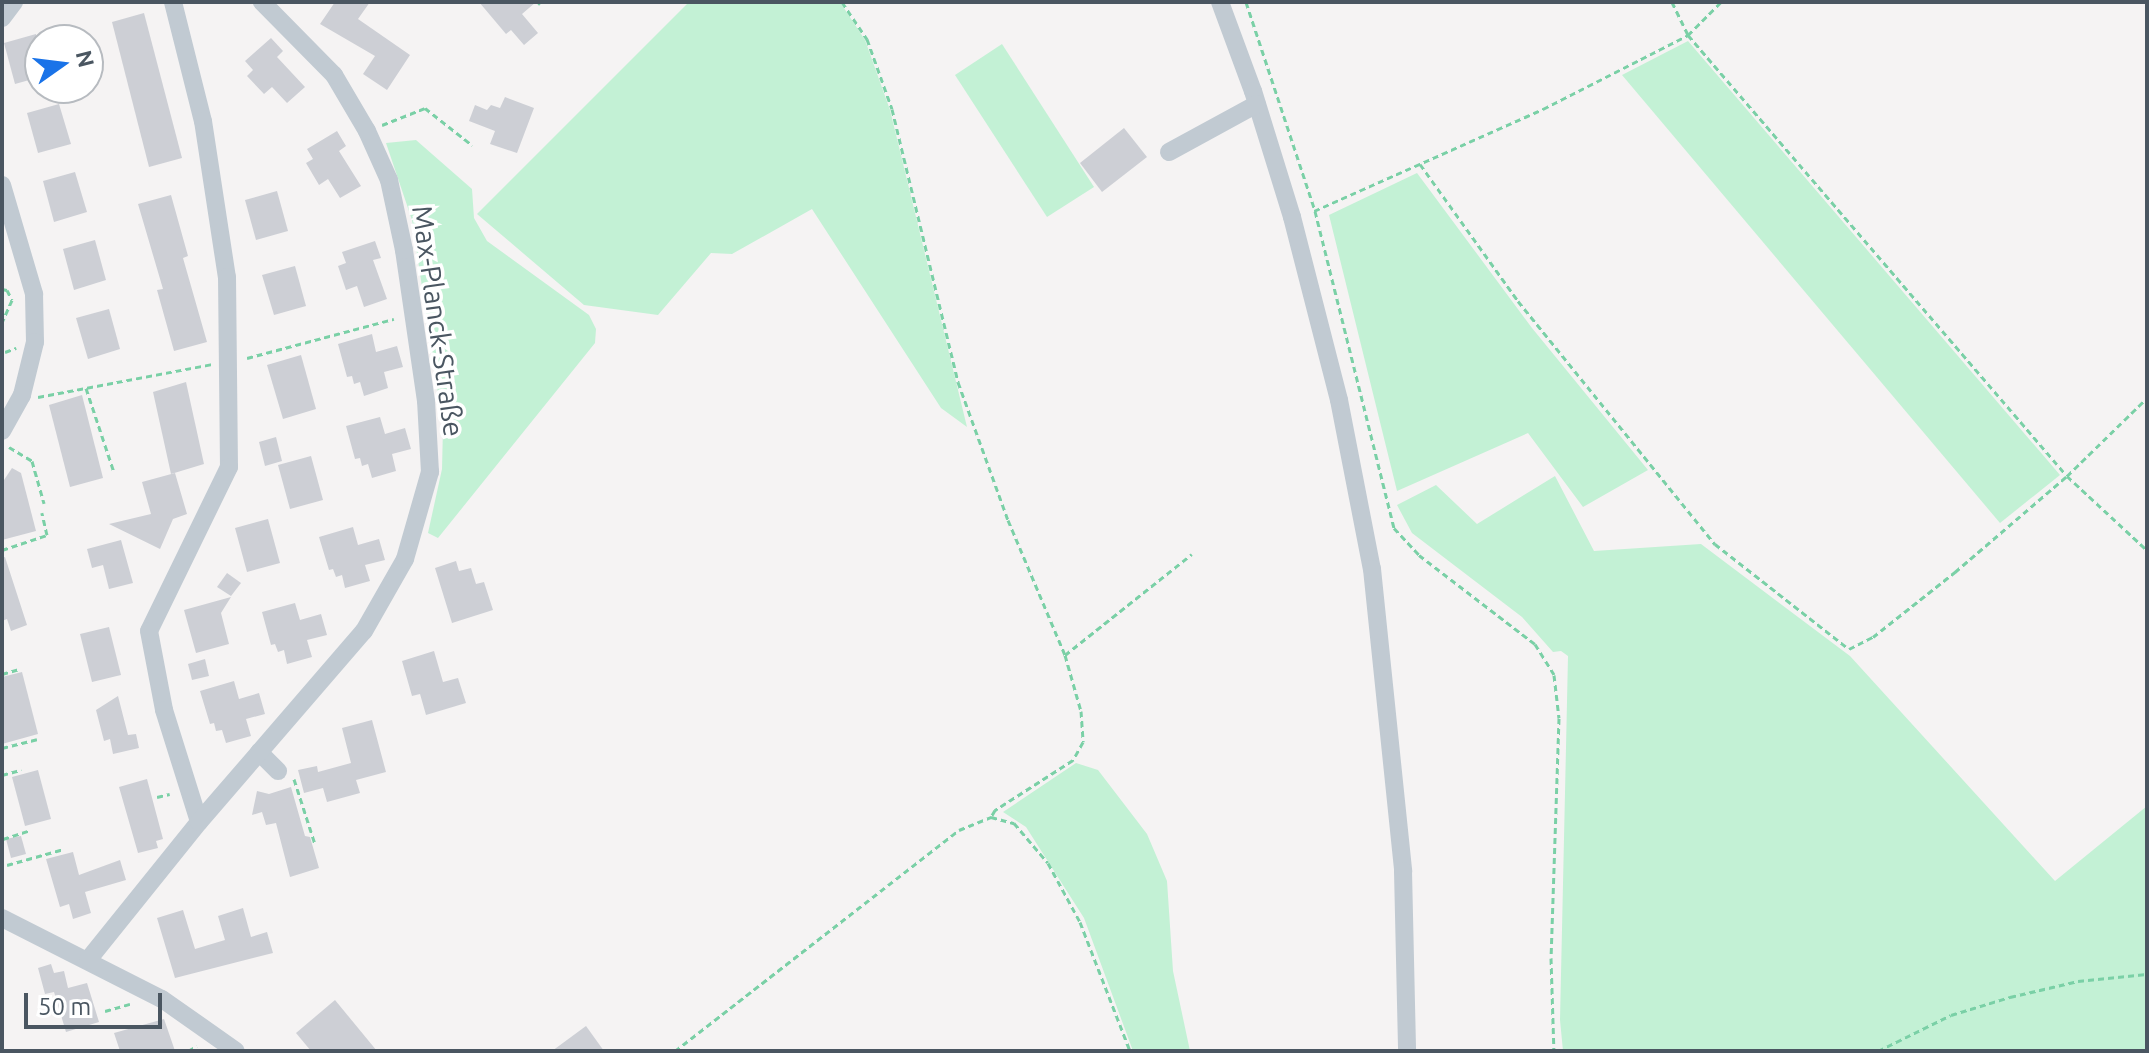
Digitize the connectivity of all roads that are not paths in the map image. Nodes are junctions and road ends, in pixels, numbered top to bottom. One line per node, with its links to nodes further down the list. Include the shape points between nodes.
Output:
1 (14, 2): 5 (street)
2 (173, 2): 12 (street, via 203,121 227,265 229,467 149,631 164,710)
3 (262, 2): 10 (street, Max-Planck-Straße, via 334,75 389,180 426,401 430,472 405,559 364,631)
4 (1220, 2): 6 (street)
5 (2, 18)
6 (1257, 104): 7 (street); 16 (street, via 1339,400 1372,569 1403,871)
7 (1169, 152)
8 (2, 185): 9 (street, via 34,294 35,342 22,395)
9 (2, 431)
10 (259, 752): 11 (street); 12 (street, Max-Planck-Straße)
11 (278, 771)
12 (199, 822): 14 (street, Max-Planck-Straße)
13 (2, 918): 14 (street)
14 (88, 960): 15 (street, via 162,999)
15 (236, 1051)
16 (1407, 1051)

